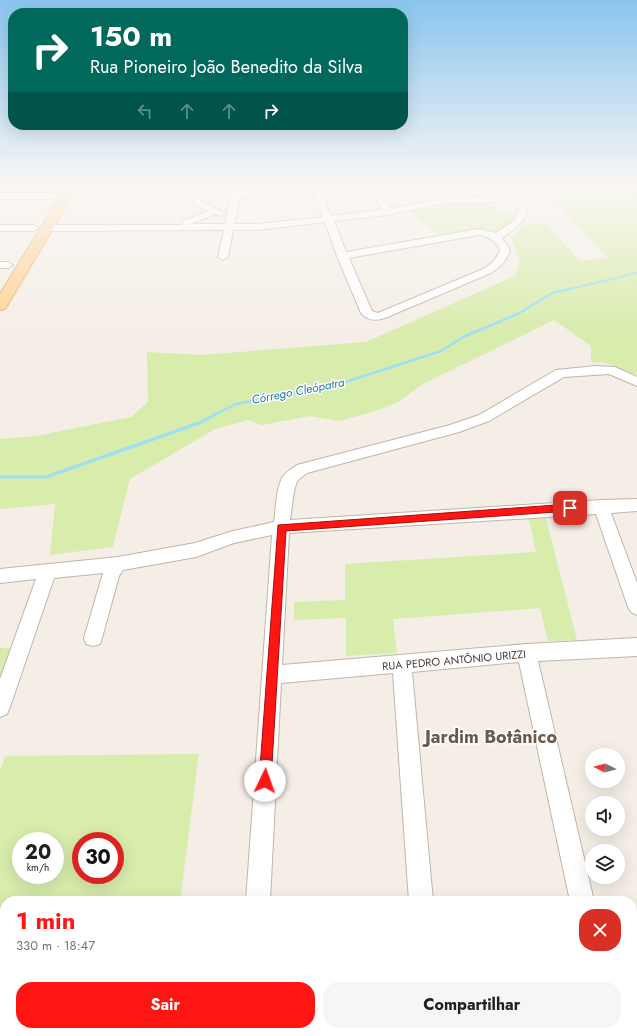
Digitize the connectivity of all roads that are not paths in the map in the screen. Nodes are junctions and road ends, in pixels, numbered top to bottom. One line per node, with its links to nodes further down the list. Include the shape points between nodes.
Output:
1 (32, 236): 9 (main road)
2 (36, 236): 11 (main road)
3 (227, 236): 8 (street)
4 (334, 236): 7 (street)
5 (454, 236): 7 (street)
6 (496, 238): 7 (street, via 504,245 505,250 494,266 378,317 367,313)
7 (342, 256)
8 (223, 257)
9 (4, 265): 10 (main road)
10 (0, 278)
11 (0, 306)
12 (637, 382): 15 (street, via 611,370 561,374 484,418 454,429 302,469 290,478)
13 (637, 505): 14 (street)
14 (601, 506): 15 (street); 19 (street)
15 (281, 527): 16 (street, via 233,537 196,550); 24 (street)
16 (118, 564): 17 (street); 20 (street, via 111,573)
17 (47, 572): 18 (street); 25 (street)
18 (0, 576)
19 (637, 608)
20 (93, 638)
21 (637, 647): 22 (street, RUA PEDRO ANTÔNIO URIZZI)
22 (527, 653): 23 (street, RUA PEDRO ANTÔNIO URIZZI); 28 (street)
23 (402, 665): 24 (street, RUA PEDRO ANTÔNIO URIZZI); 27 (street)
24 (272, 676): 26 (street)
25 (0, 707)
26 (258, 896)
27 (421, 896)
28 (581, 896)

